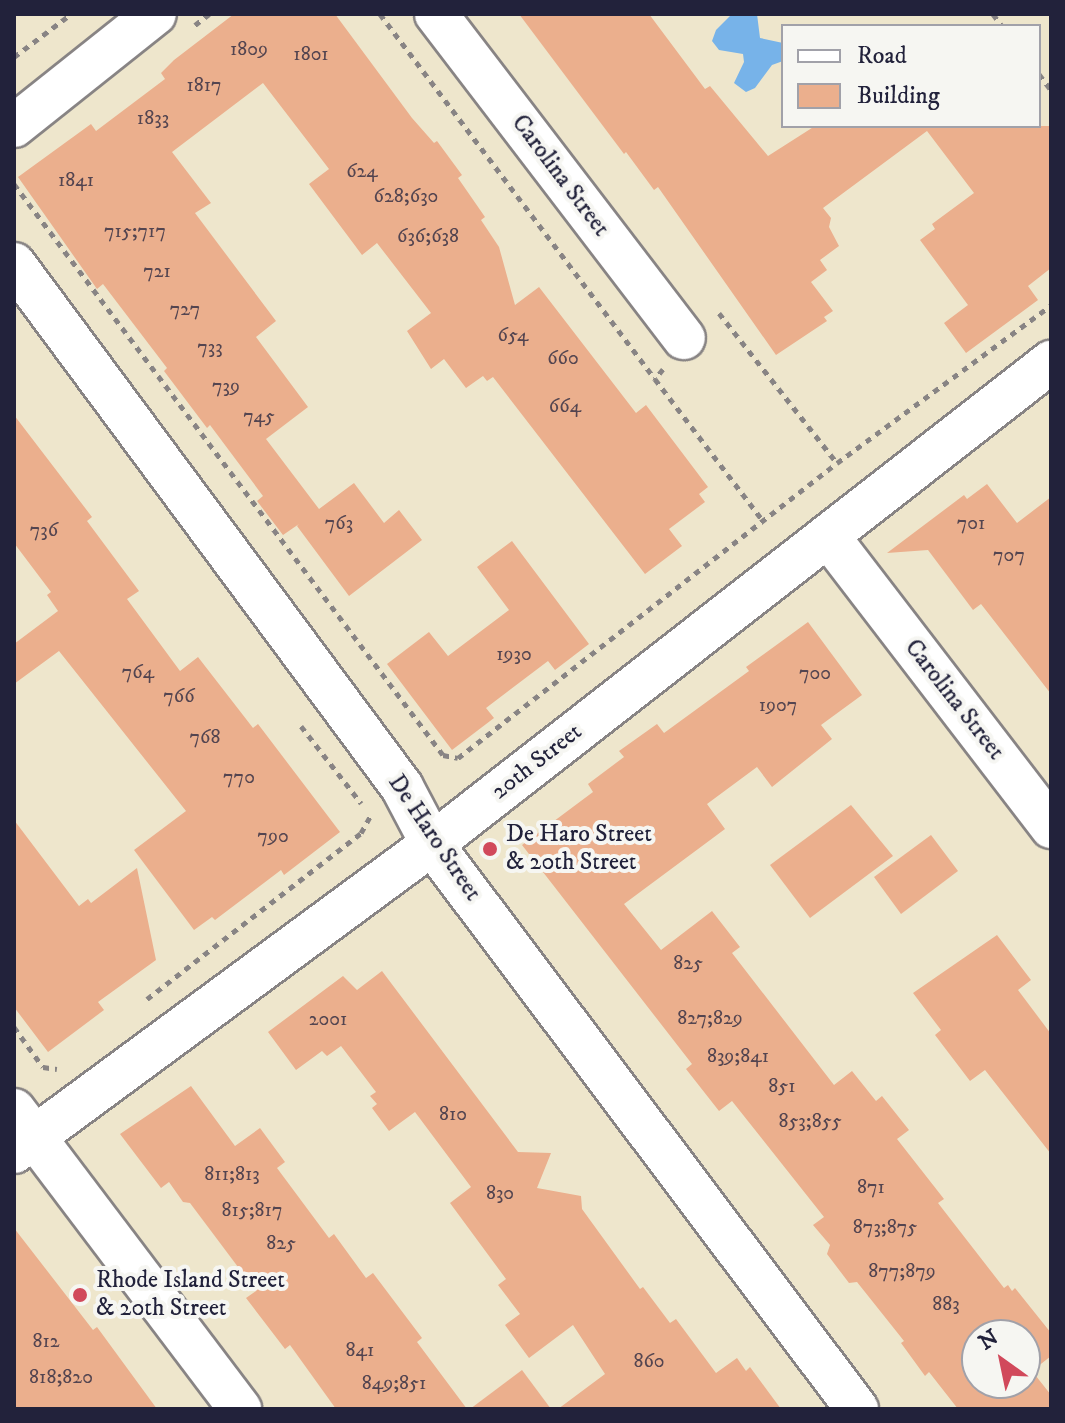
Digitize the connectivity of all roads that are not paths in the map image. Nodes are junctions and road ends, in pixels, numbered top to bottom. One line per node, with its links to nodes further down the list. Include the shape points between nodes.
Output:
1 (155, 14): 3 (street)
2 (436, 14): 5 (street, Carolina Street)
3 (14, 126)
4 (14, 264): 9 (street, De Haro Street, via 402,787)
5 (684, 338)
6 (1051, 362): 7 (street, 20th Street)
7 (828, 536): 8 (street, Carolina Street); 9 (street, 20th Street)
8 (1051, 827)
9 (432, 844): 10 (street, 20th Street); 12 (street, De Haro Street)
10 (21, 1133): 11 (street)
11 (240, 1409)
12 (857, 1409)

